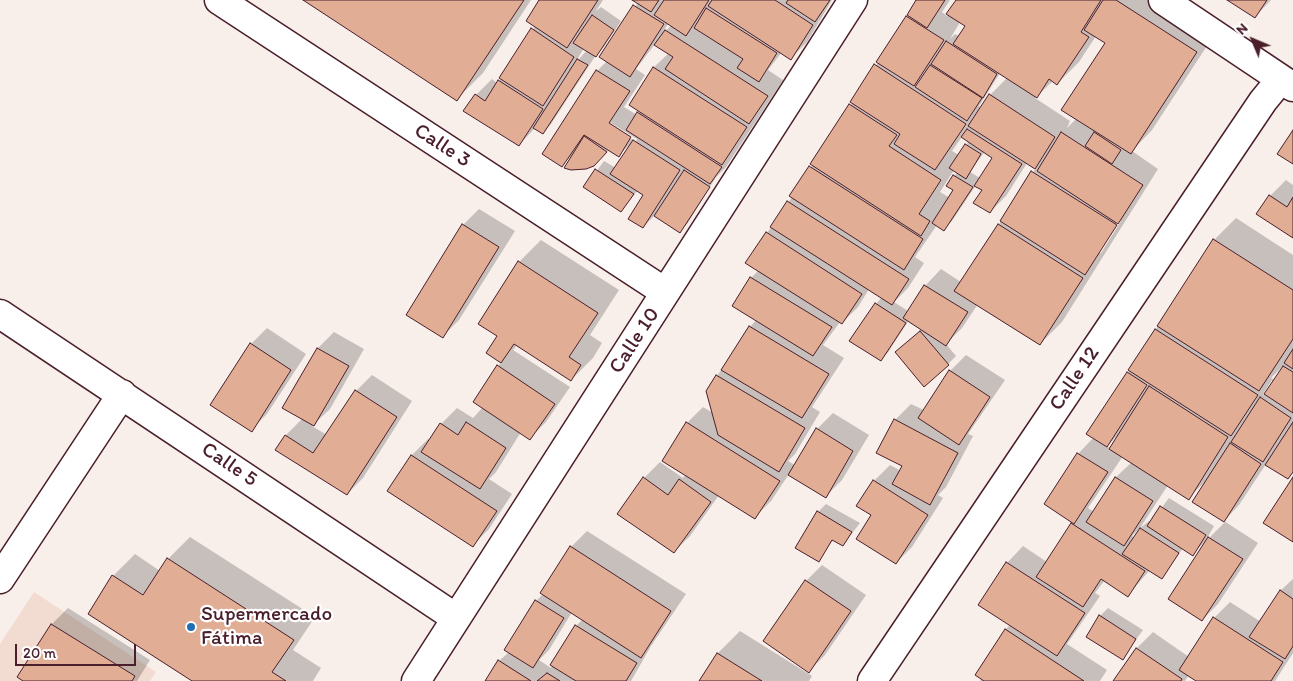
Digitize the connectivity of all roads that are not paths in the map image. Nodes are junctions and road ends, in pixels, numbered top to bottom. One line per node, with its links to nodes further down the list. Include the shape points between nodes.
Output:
1 (218, 0): 5 (street, Calle 3)
2 (853, 0): 5 (street, Calle 10)
3 (1163, 0): 4 (street)
4 (1287, 83): 11 (street, Calle 12, via 1258,109)
5 (666, 292): 9 (street, Calle 10)
6 (0, 314): 7 (street, Calle 5)
7 (122, 394): 8 (street); 9 (street, Calle 5)
8 (0, 579)
9 (456, 618): 10 (street, Calle 10)
10 (416, 681)
11 (872, 681)

